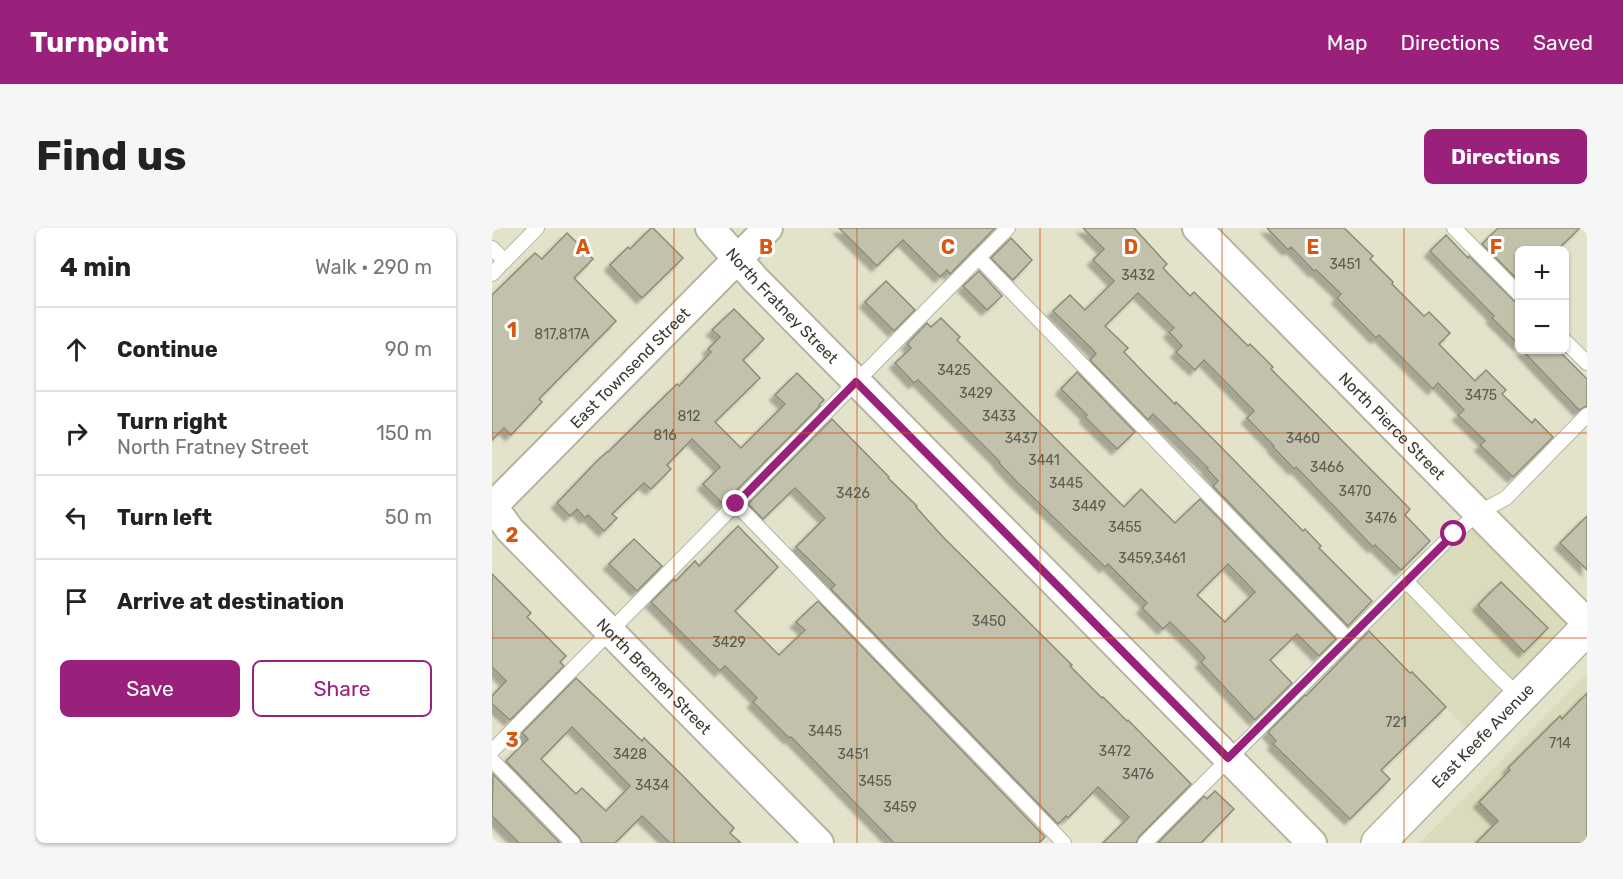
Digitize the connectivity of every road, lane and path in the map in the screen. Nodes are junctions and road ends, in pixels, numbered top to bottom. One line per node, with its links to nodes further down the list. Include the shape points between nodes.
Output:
1 (537, 228): 10 (lane)
2 (710, 228): 8 (street, North Fratney Street)
3 (768, 228): 8 (street, East Townsend Street)
4 (1008, 228): 9 (lane)
5 (1197, 228): 19 (street, North Pierce Street)
6 (1454, 228): 12 (lane)
7 (492, 248): 10 (lane)
8 (737, 258): 15 (street, North Fratney Street); 18 (street, East Townsend Street)
9 (979, 258): 15 (lane); 23 (lane)
10 (505, 261): 11 (lane)
11 (492, 274)
12 (1515, 290)
13 (1569, 345): 14 (lane)
14 (1587, 363)
15 (856, 382): 17 (lane); 26 (street, North Fratney Street)
16 (1587, 415): 19 (lane, via 1506,498)
17 (736, 504): 22 (lane); 30 (lane)
18 (492, 506): 22 (street, North Bremen Street, via 510,531)
19 (1478, 513): 20 (lane); 21 (street, North Pierce Street)
20 (1406, 581): 23 (lane); 24 (lane)
21 (1587, 626): 24 (street, East Keefe Avenue)
22 (610, 632): 25 (lane); 29 (street, North Bremen Street)
23 (1348, 639): 26 (lane)
24 (1520, 697): 33 (street, East Keefe Avenue)
25 (492, 751)
26 (1228, 758): 31 (lane); 32 (street, North Fratney Street)
27 (492, 760): 28 (lane)
28 (573, 843)
29 (819, 843)
30 (1065, 843)
31 (1145, 843)
32 (1312, 843)
33 (1378, 843)

